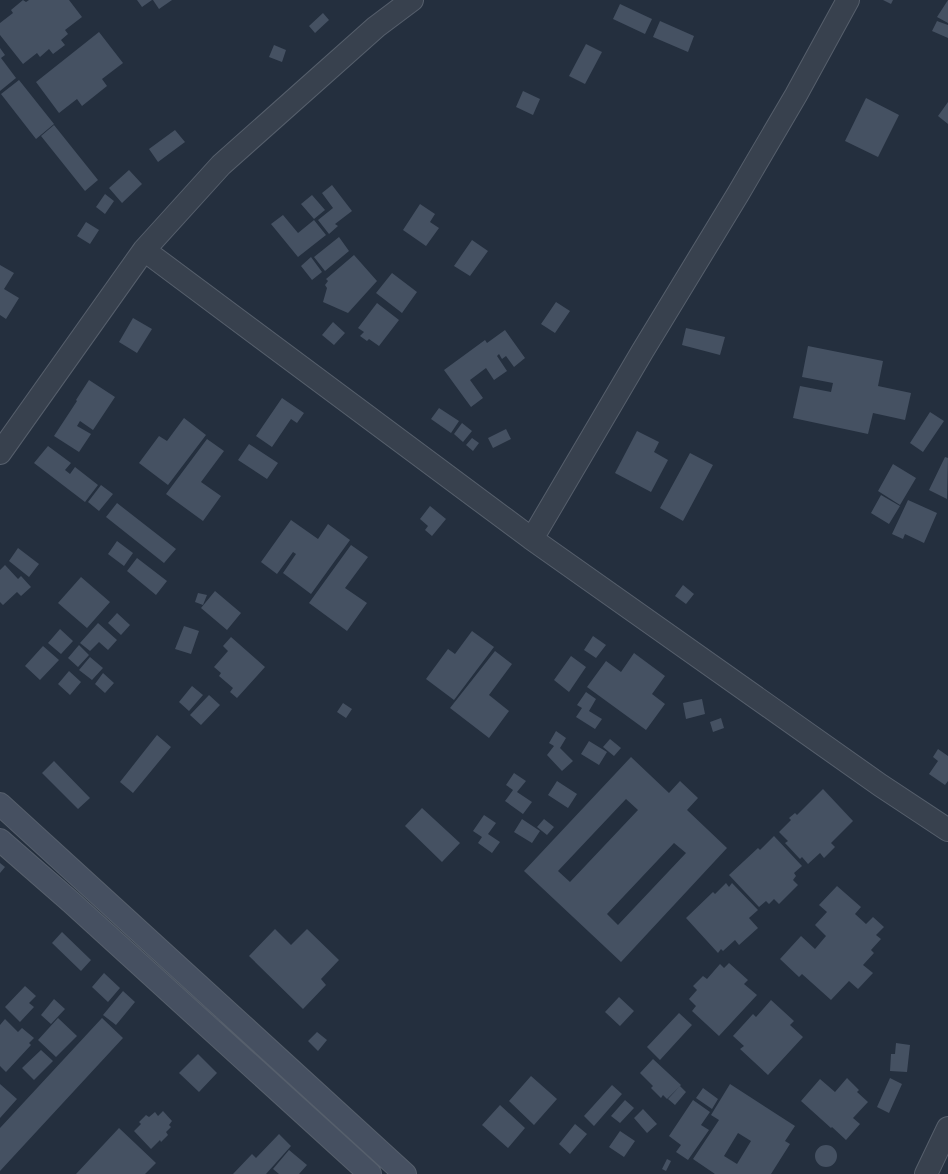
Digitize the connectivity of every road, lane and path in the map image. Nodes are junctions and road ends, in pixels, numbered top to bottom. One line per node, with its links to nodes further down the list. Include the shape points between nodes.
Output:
1 (412, 0): 3 (street, via 376,27 221,165)
2 (848, 0): 5 (street, via 742,188)
3 (144, 250): 4 (street); 5 (street)
4 (0, 453)
5 (532, 539): 7 (street, via 880,785)
6 (0, 804): 11 (main road)
7 (948, 830)
8 (0, 840): 10 (main road)
9 (948, 1128): 12 (street)
10 (370, 1174)
11 (405, 1174)
12 (926, 1174)

